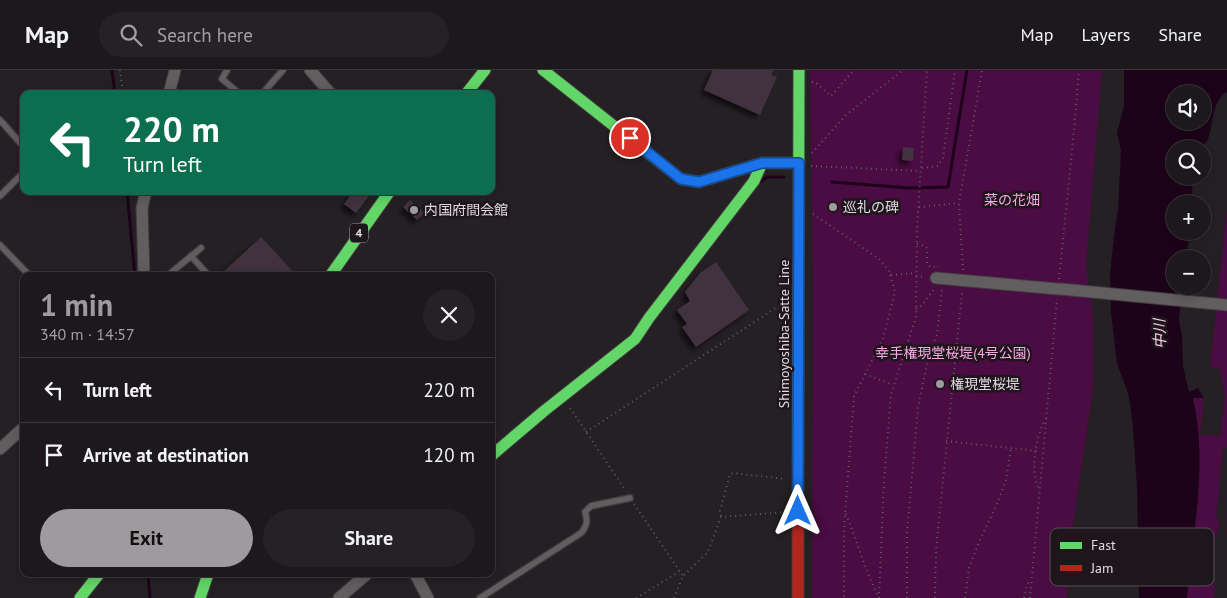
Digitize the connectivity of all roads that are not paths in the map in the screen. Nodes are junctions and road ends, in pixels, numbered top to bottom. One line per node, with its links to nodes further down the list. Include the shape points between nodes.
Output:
1 (175, 70): 8 (street)
2 (227, 70): 9 (lane, via 222,79)
3 (283, 70): 10 (lane)
4 (310, 70): 11 (street)
5 (485, 70): 12 (main road)
6 (543, 70): 16 (main road, via 681,179 699,182)
7 (799, 70): 15 (main road, Shimoyoshiba-Satte Line)
8 (169, 90)
9 (235, 90)
10 (266, 90)
11 (328, 90)
12 (469, 90)
13 (0, 120): 14 (lane)
14 (20, 142)
15 (806, 162): 16 (main road); 44 (main road, Shimoyoshiba-Satte Line, via 799,299)
16 (762, 163): 33 (main road, via 754,182 635,339)
17 (20, 176): 20 (lane)
18 (145, 195): 25 (street, via 142,208)
19 (387, 195): 28 (main road, 4)
20 (0, 196)
21 (0, 245): 24 (lane)
22 (201, 248): 23 (lane)
23 (191, 256): 26 (lane); 27 (lane)
24 (26, 272)
25 (144, 272)
26 (172, 272)
27 (205, 272)
28 (333, 272)
29 (939, 278): 30 (street)
30 (1221, 304)
31 (20, 431): 32 (street)
32 (0, 449)
33 (495, 453)
34 (630, 498): 43 (lane, via 591,506 585,512 586,527 582,533)
35 (97, 577): 39 (main road)
36 (207, 577): 40 (main road)
37 (364, 577): 41 (street)
38 (417, 577): 42 (street)
39 (80, 598)
40 (200, 598)
41 (339, 598)
42 (428, 598)
43 (480, 598)
44 (798, 598)

